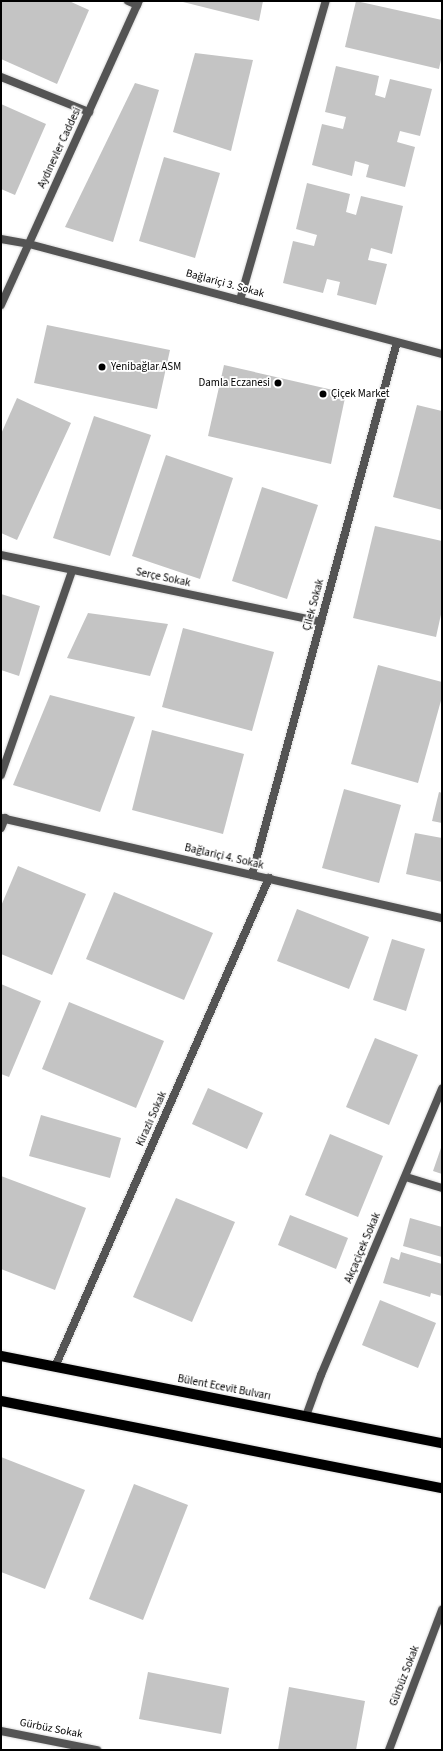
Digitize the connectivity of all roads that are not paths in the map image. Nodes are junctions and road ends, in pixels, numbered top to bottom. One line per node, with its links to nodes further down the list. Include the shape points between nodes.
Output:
1 (128, 1): 3 (street)
2 (326, 1): 8 (street)
3 (138, 3): 5 (street, Aydınevler Caddesi)
4 (1, 77): 5 (street)
5 (89, 112): 7 (street, Aydınevler Caddesi)
6 (1, 239): 7 (street, Bağlariçi 3. Sokak)
7 (29, 244): 8 (street, Bağlariçi 3. Sokak); 9 (street, Aydınevler Caddesi)
8 (240, 300): 10 (street, Bağlariçi 3. Sokak)
9 (1, 305)
10 (397, 342): 11 (street, Bağlariçi 3. Sokak); 14 (street, Çilek Sokak)
11 (442, 354)
12 (1, 555): 13 (street, Serçe Sokak)
13 (72, 571): 14 (street, Serçe Sokak); 15 (street)
14 (321, 622): 18 (street, Çilek Sokak)
15 (1, 775)
16 (3, 818): 17 (street); 18 (street, Bağlariçi 4. Sokak)
17 (1, 828)
18 (252, 875): 19 (street, Bağlariçi 4. Sokak)
19 (269, 878): 20 (street, Bağlariçi 4. Sokak); 25 (street, Kirazlı Sokak)
20 (442, 918)
21 (442, 1089): 22 (street, Akçaçiçek Sokak)
22 (406, 1177): 23 (street); 27 (street, Akçaçiçek Sokak)
23 (442, 1188)
24 (1, 1356): 25 (main road, Bülent Ecevit Bulvarı)
25 (55, 1368): 27 (main road, Bülent Ecevit Bulvarı)
26 (1, 1402): 29 (main road)
27 (306, 1416): 28 (main road, Bülent Ecevit Bulvarı)
28 (442, 1443)
29 (442, 1488)
30 (442, 1610): 33 (street, Gürbüz Sokak)
31 (1, 1731): 32 (street, Gürbüz Sokak)
32 (97, 1750)
33 (389, 1750)

